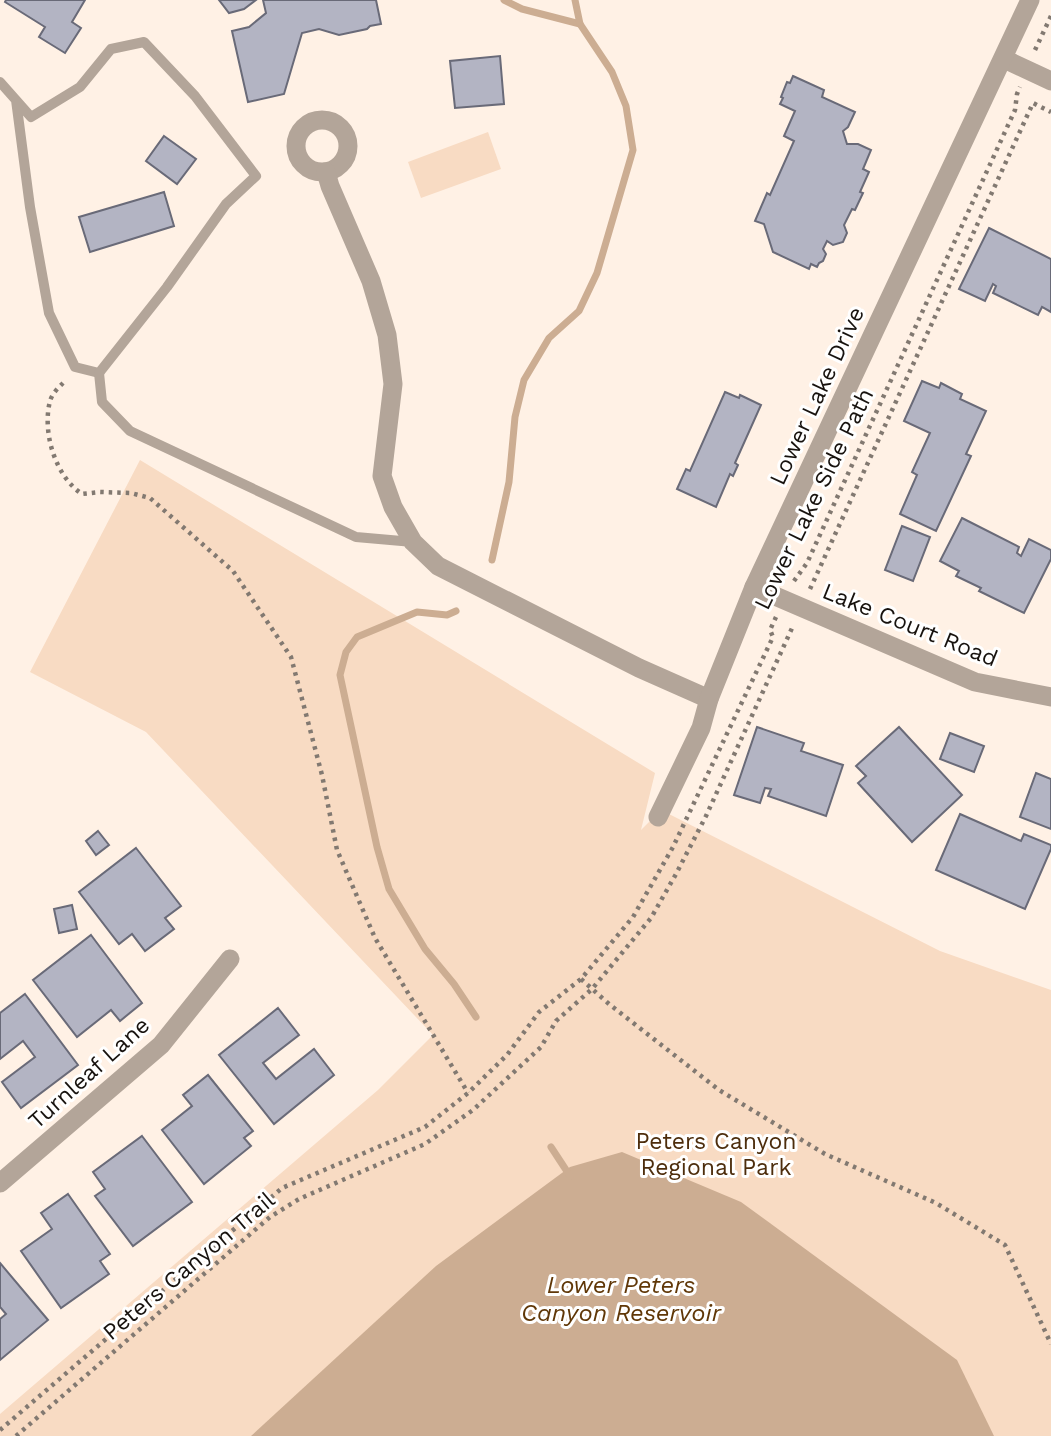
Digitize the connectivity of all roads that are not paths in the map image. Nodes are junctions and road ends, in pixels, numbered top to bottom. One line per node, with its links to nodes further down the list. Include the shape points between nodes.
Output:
1 (1030, 0): 2 (street, Lower Lake Drive)
2 (1004, 59): 3 (street); 9 (street, Lower Lake Drive)
3 (1051, 81)
4 (0, 82): 5 (lane)
5 (16, 100): 7 (lane, via 49,313 75,368); 7 (lane, via 31,117 80,87 111,49 144,42 195,96 256,176 226,204)
6 (326, 172): 8 (street, via 371,281 387,335 393,384 382,476)
7 (99, 373): 8 (lane, via 102,402 130,431 356,537)
8 (413, 542): 11 (street, via 438,566)
9 (754, 587): 10 (street, Lake Court Road, via 975,682); 11 (street, Lower Lake Drive)
10 (1051, 697)
11 (709, 699): 12 (street, Lower Lake Drive, via 701,728)
12 (658, 817)
13 (230, 959): 14 (street, Turnleaf Lane, via 161,1045)
14 (0, 1183)

